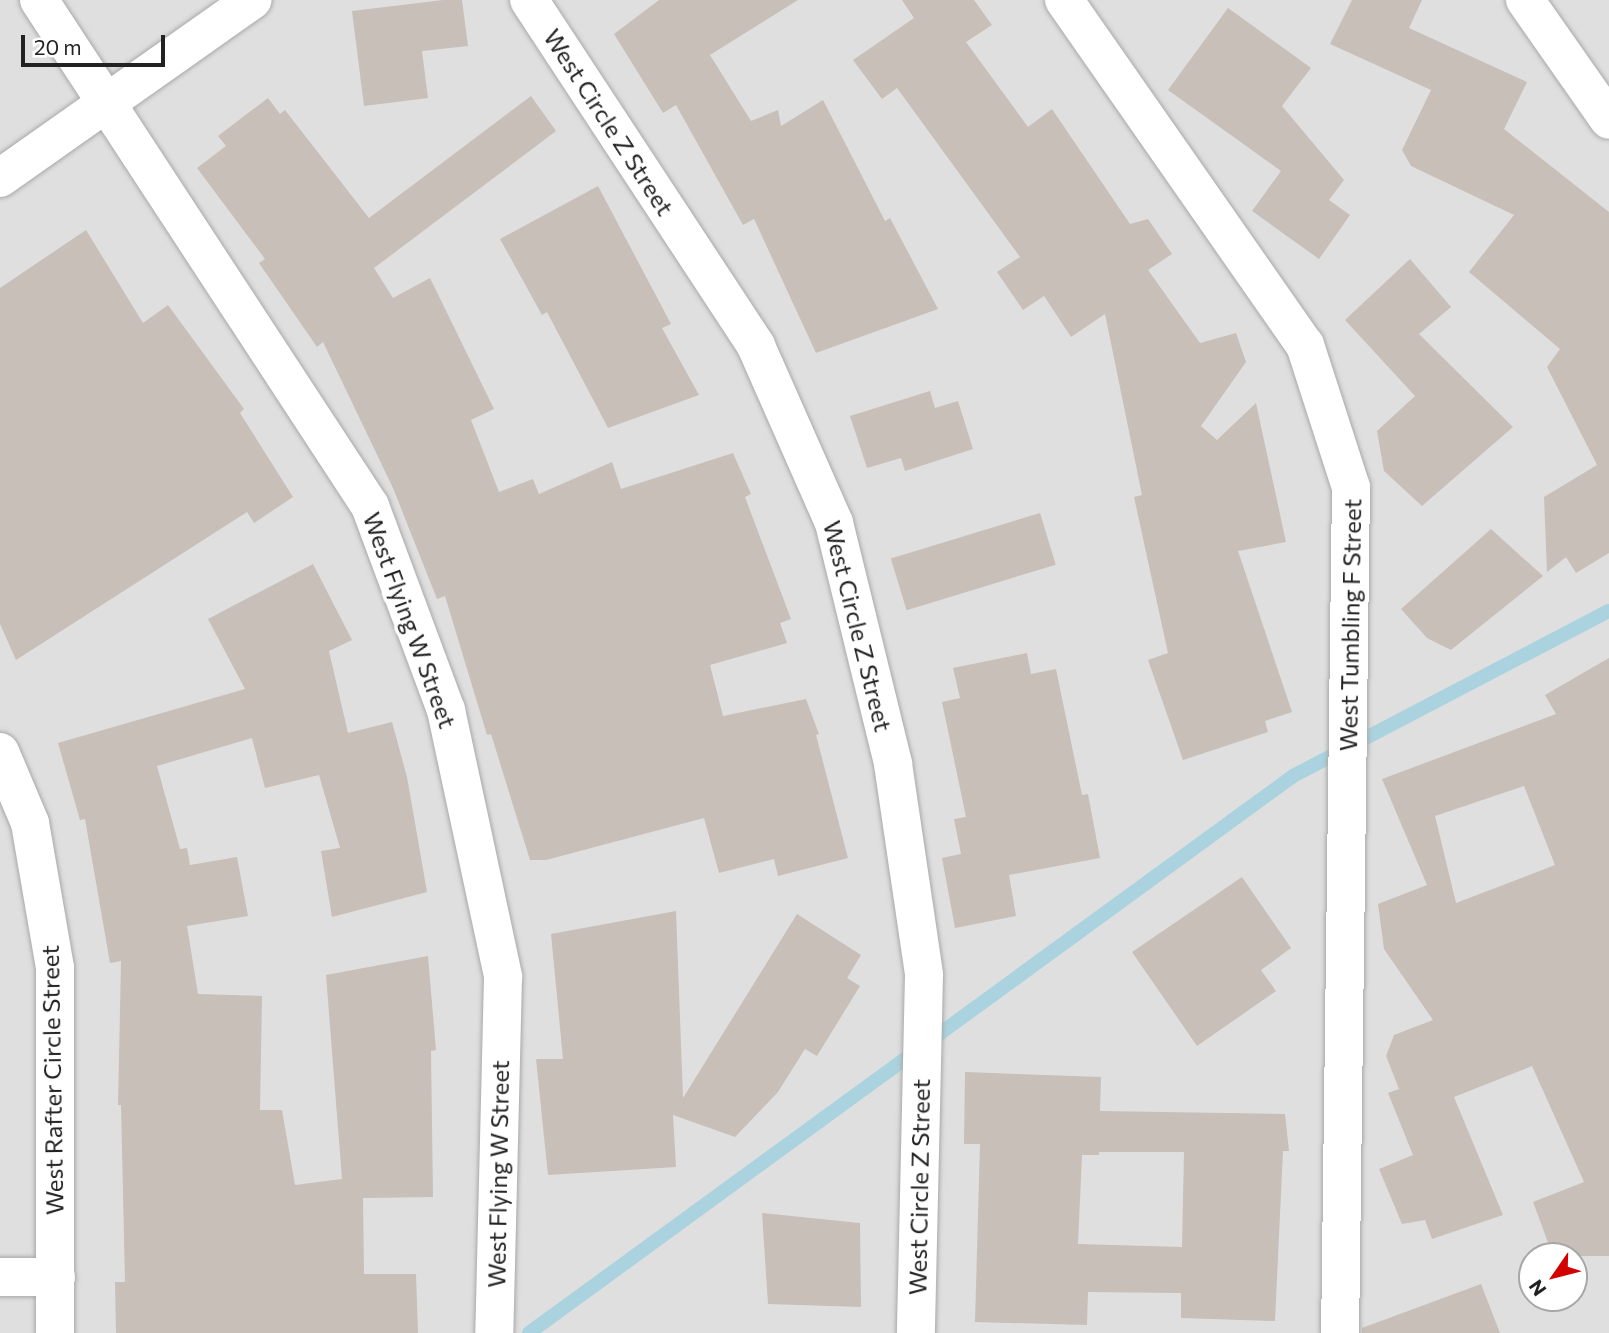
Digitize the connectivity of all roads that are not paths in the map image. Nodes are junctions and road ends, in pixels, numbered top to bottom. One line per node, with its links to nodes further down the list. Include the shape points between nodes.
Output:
1 (39, 0): 6 (street, West Flying W Street)
2 (253, 0): 6 (street)
3 (529, 0): 14 (street, West Circle Z Street, via 756,346 834,523 893,764 924,975)
4 (1064, 0): 15 (street, West Tumbling F Street, via 1305,345 1351,487)
5 (1525, 0): 7 (street)
6 (107, 100): 8 (street); 13 (street, West Flying W Street, via 370,506 446,710 503,977)
7 (1609, 120)
8 (0, 178)
9 (0, 752): 11 (street, West Rafter Circle Street, via 30,823 55,968)
10 (0, 1277): 11 (street)
11 (56, 1278): 12 (street, West Rafter Circle Street)
12 (55, 1333)
13 (494, 1333)
14 (916, 1333)
15 (1340, 1333)

